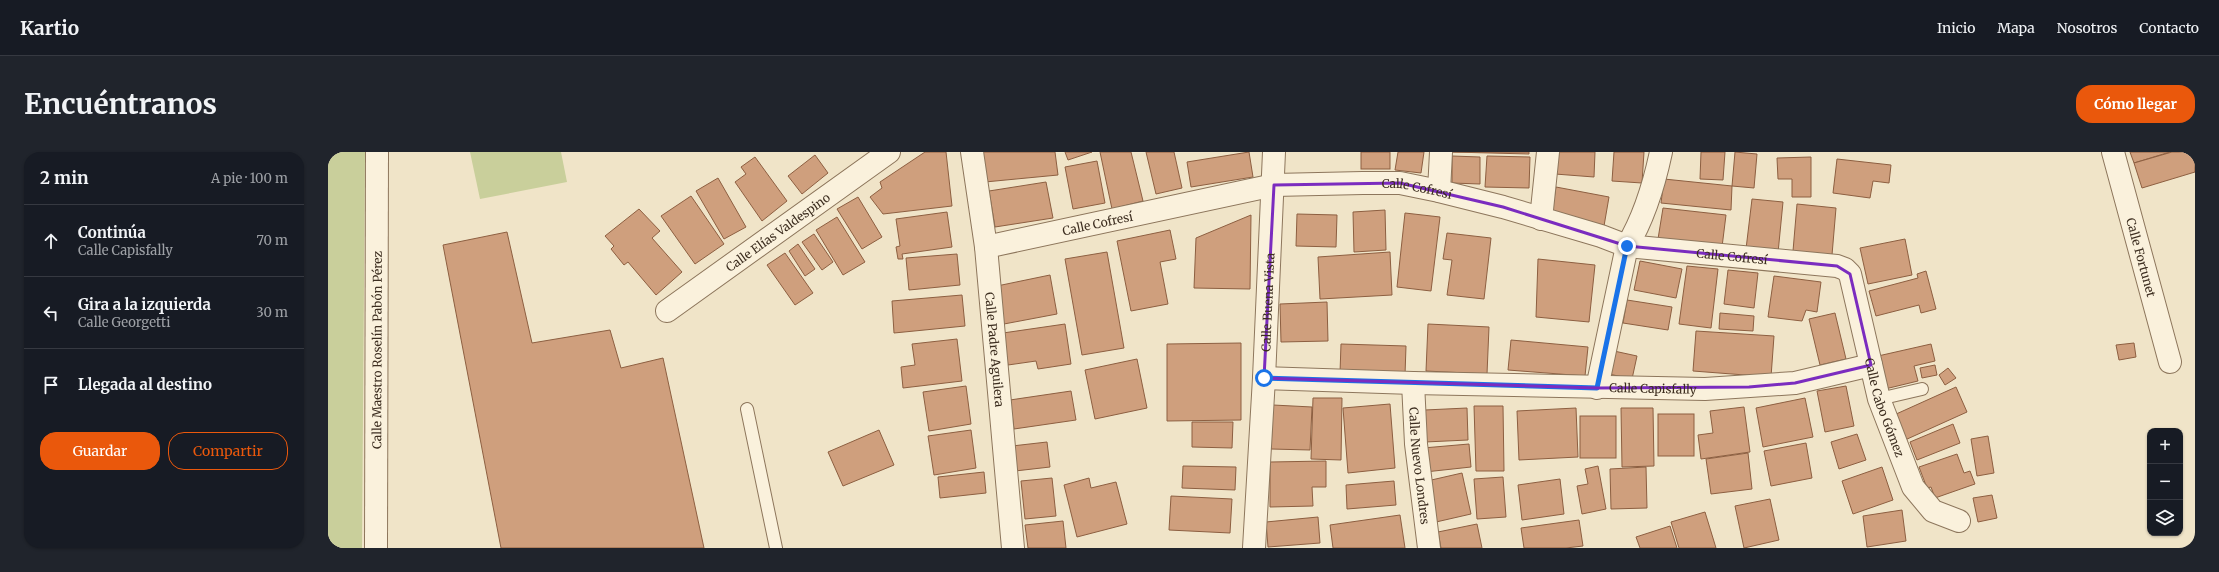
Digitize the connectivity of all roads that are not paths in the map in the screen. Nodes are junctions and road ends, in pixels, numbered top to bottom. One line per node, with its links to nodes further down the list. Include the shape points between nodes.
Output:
1 (377, 152): 25 (street, Calle Maestro Roselín Pabón Pérez)
2 (889, 152): 15 (street, Calle Elías Valdespino)
3 (972, 152): 13 (street, Calle Padre Aguilera)
4 (1274, 152): 9 (street, Calle Buena Vista)
5 (1441, 152): 10 (street)
6 (1548, 152): 11 (street)
7 (1661, 152): 12 (street, via 1638,228)
8 (2113, 152): 16 (street, Calle Fortunet)
9 (1274, 185): 10 (street, Calle Cofresí, via 1400,183); 13 (street, Calle Cofresí); 18 (street, Calle Buena Vista)
10 (1439, 191): 11 (street, Calle Cofresí)
11 (1541, 219): 12 (street, Calle Cofresí)
12 (1627, 246): 14 (street, Calle Cofresí, via 1837,266); 20 (street)
13 (986, 247): 27 (street, Calle Padre Aguilera)
14 (1845, 269): 17 (street, Calle Cabo Gómez, via 1850,274)
15 (667, 311)
16 (2170, 362)
17 (1871, 365): 20 (street, Calle Capisfally, via 1795,383 1749,387); 22 (street, Calle Cabo Gómez)
18 (1264, 378): 19 (street, Calle Capisfally); 28 (street, Calle Buena Vista)
19 (1413, 384): 20 (street, Calle Capisfally); 29 (street, Calle Nuevo Londres, via 1416,444)
20 (1597, 388)
21 (1922, 389): 22 (lane)
22 (1879, 400): 24 (street, Calle Cabo Gómez, via 1913,488 1933,511)
23 (747, 409): 26 (lane)
24 (1959, 521)
25 (376, 548)
26 (776, 548)
27 (1013, 548)
28 (1254, 548)
29 (1429, 548)

